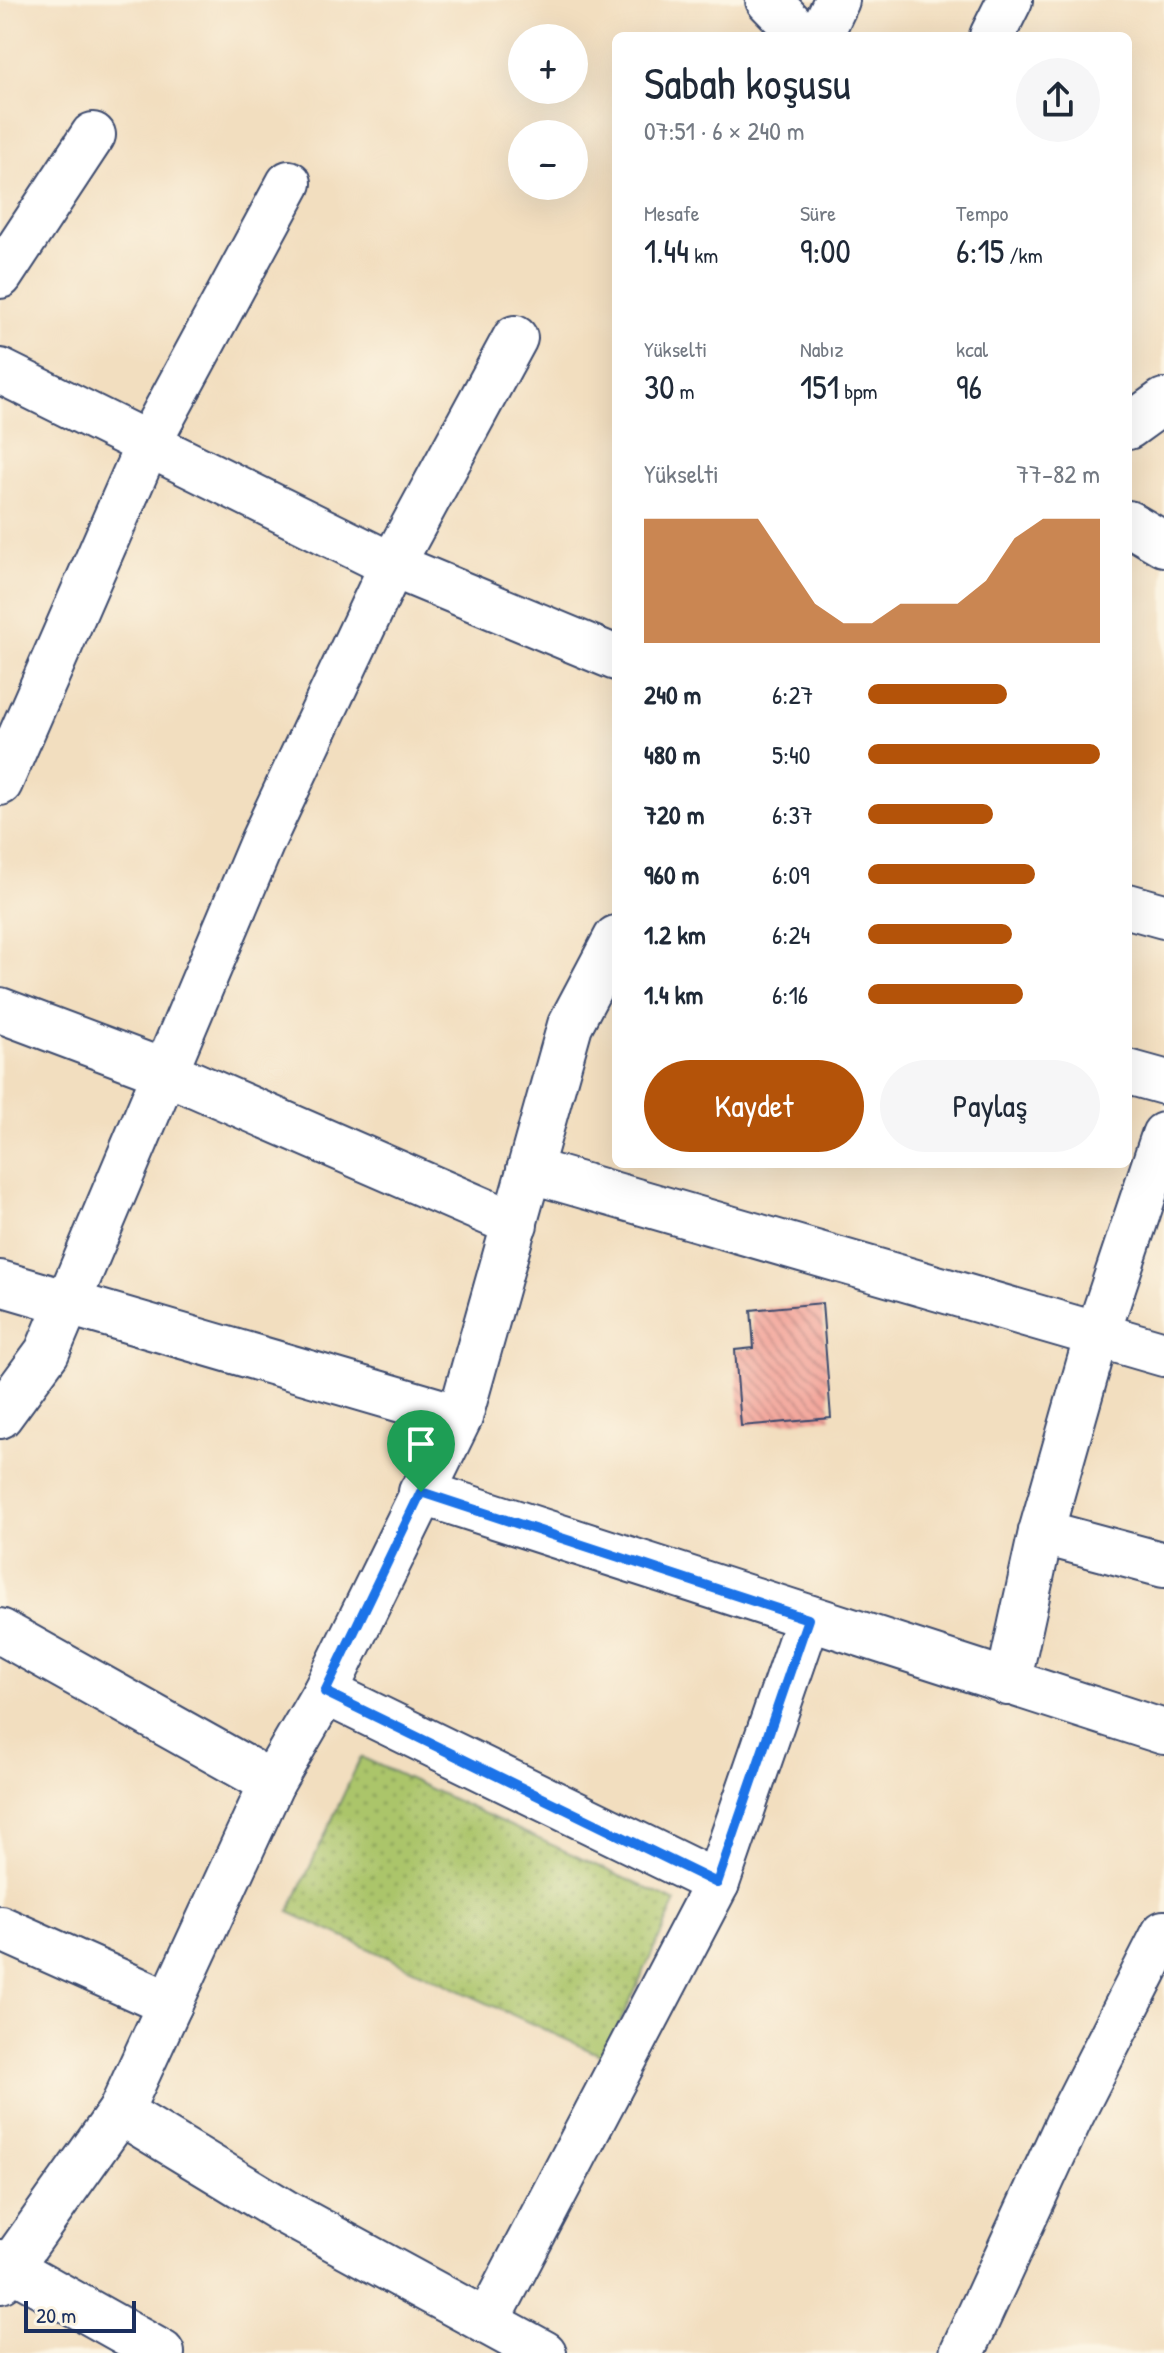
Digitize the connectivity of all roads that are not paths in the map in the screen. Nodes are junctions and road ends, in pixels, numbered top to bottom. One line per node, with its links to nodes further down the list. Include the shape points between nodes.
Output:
1 (768, 0): 4 (street)
2 (837, 0): 5 (street)
3 (1010, 0): 6 (street)
4 (799, 32)
5 (822, 32)
6 (994, 32)
7 (93, 135): 9 (street)
8 (289, 183): 14 (street)
9 (0, 276)
10 (515, 338): 17 (street)
11 (0, 371): 14 (street)
12 (1164, 401): 13 (street)
13 (1132, 424)
14 (148, 444): 17 (street); 19 (street)
15 (1132, 525): 16 (street)
16 (1164, 544)
17 (392, 565): 18 (street); 24 (street, via 262,842)
18 (612, 656)
19 (0, 783)
20 (1132, 907): 21 (street)
21 (1164, 916)
22 (612, 946): 28 (street, via 570,1025)
23 (0, 1010): 24 (street)
24 (165, 1072): 29 (street); 31 (street)
25 (1132, 1073): 26 (street)
26 (1164, 1082)
27 (1164, 1135): 32 (street)
28 (529, 1170): 29 (street); 32 (street)
29 (515, 1224): 35 (street)
30 (0, 1283): 31 (street)
31 (66, 1303): 34 (street, via 47,1352); 35 (street)
32 (1097, 1335): 33 (street); 37 (street)
33 (1164, 1354)
34 (0, 1416)
35 (460, 1417): 36 (street)
36 (421, 1492): 39 (street); 42 (street)
37 (1041, 1532): 38 (street); 41 (street)
38 (1164, 1565)
39 (808, 1619): 41 (street); 45 (street)
40 (0, 1631): 44 (street)
41 (1008, 1683): 43 (street)
42 (325, 1692): 44 (street); 45 (street)
43 (1164, 1732)
44 (272, 1783): 48 (street)
45 (717, 1883): 51 (street)
46 (0, 1928): 48 (street)
47 (1164, 1933): 54 (street, via 1070,2118)
48 (170, 2004): 49 (street)
49 (120, 2112): 50 (street); 51 (street, via 283,2211)
50 (3, 2271): 52 (street)
51 (487, 2322): 53 (street)
52 (162, 2353)
53 (544, 2353)
54 (962, 2353)

